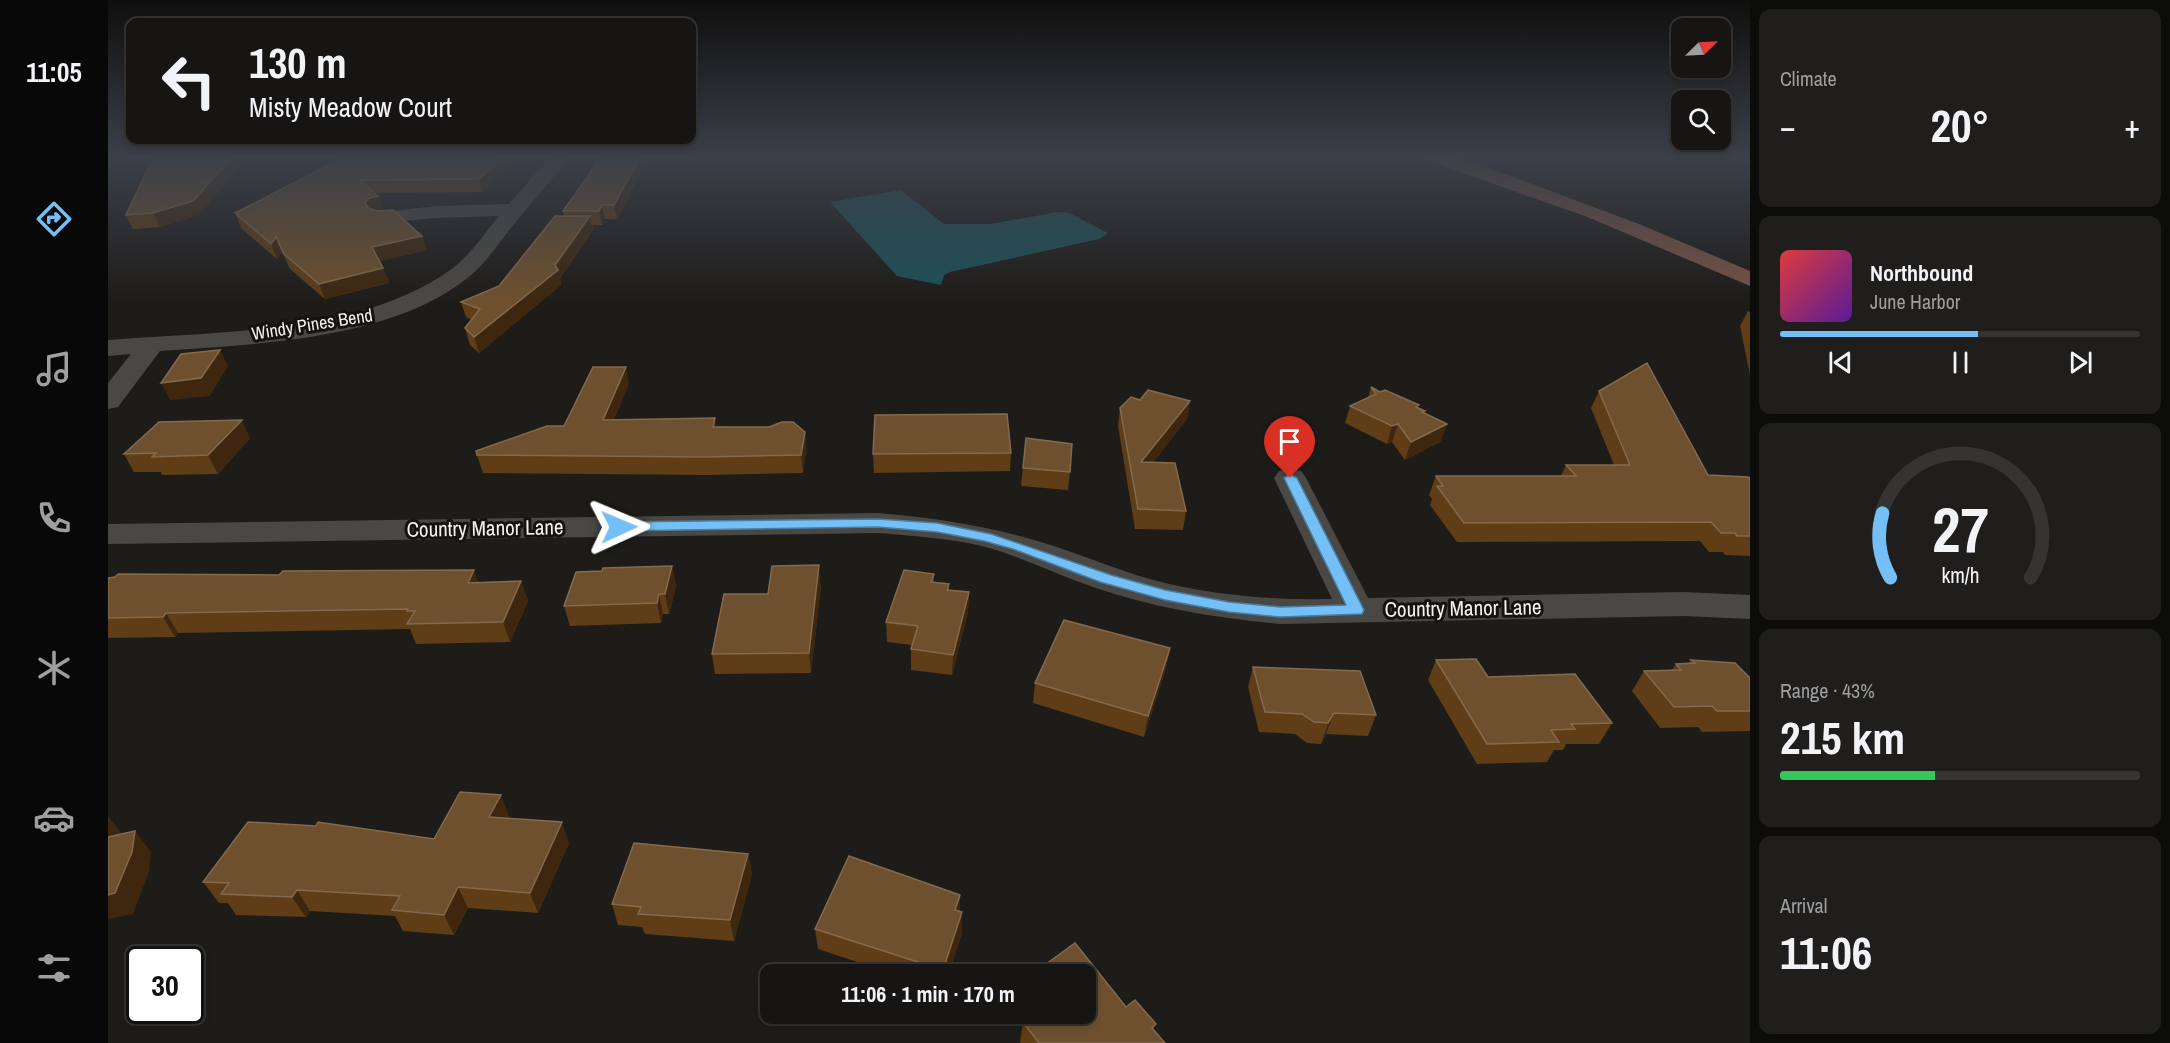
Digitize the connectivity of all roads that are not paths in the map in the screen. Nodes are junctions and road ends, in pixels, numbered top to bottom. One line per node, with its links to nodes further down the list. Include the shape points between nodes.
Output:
1 (520, 205): 4 (street, Windy Pines Bend)
2 (1573, 205): 7 (main road)
3 (1620, 205): 5 (main road)
4 (515, 210): 6 (street); 8 (street, Windy Pines Bend, via 464,270 430,293 371,317 279,332)
5 (1652, 216)
6 (382, 217)
7 (1750, 279)
8 (153, 343): 9 (street, Windy Pines Bend); 10 (street)
9 (108, 348)
10 (108, 401)
11 (1290, 478): 14 (street)
12 (108, 534): 14 (street, Country Manor Lane, via 888,524 987,537 1106,579 1229,607 1280,612)
13 (1750, 607): 14 (street, Country Manor Lane, via 1683,604)
14 (1356, 610)

